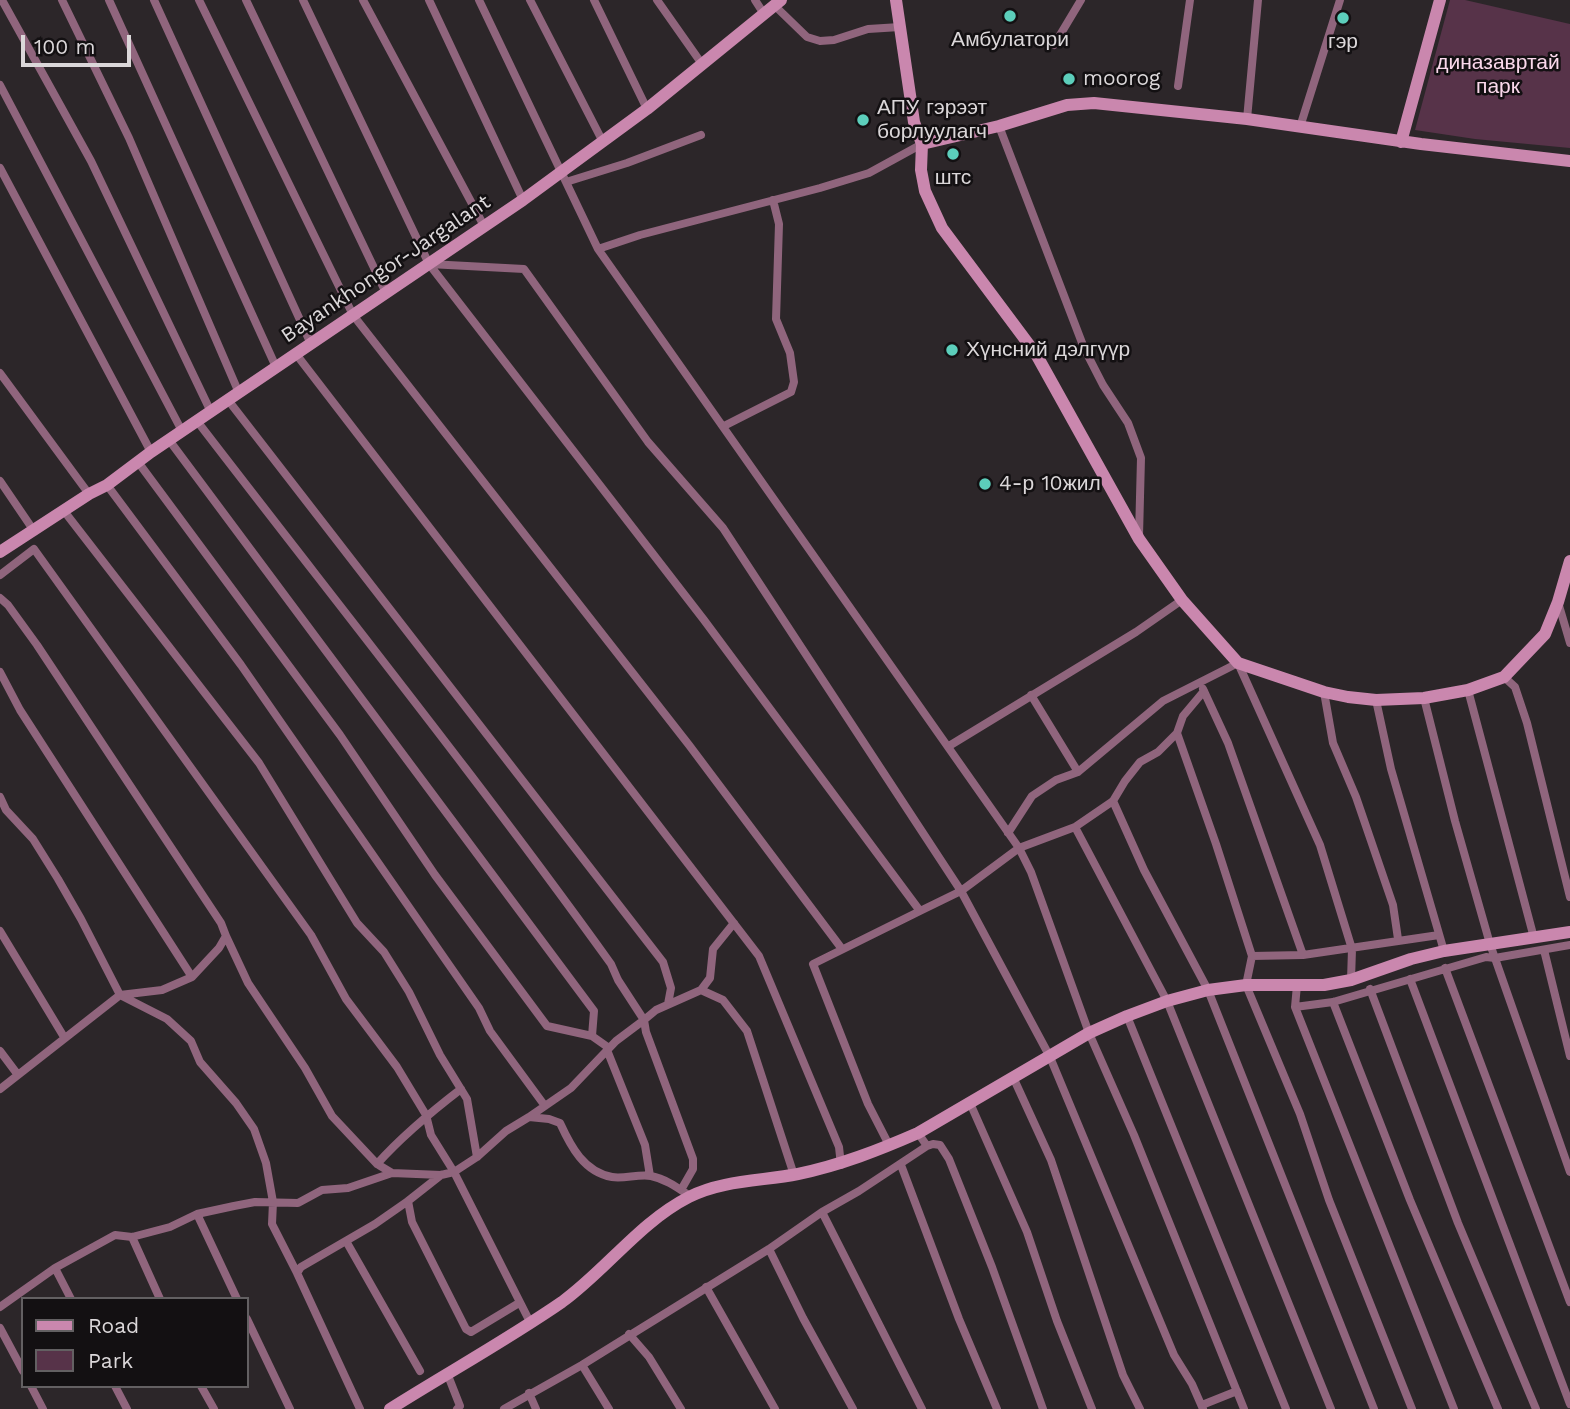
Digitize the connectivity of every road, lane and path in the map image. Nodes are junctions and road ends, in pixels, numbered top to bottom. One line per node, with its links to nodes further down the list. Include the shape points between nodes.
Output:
1 (2, 0): 50 (street, via 91,161)
2 (62, 0): 49 (street, via 130,138)
3 (109, 0): 47 (street)
4 (154, 0): 45 (street)
5 (199, 0): 44 (street)
6 (246, 0): 43 (street)
7 (303, 0): 42 (street)
8 (363, 0): 40 (street)
9 (429, 0): 38 (street)
10 (480, 0): 37 (street)
11 (530, 0): 32 (street)
12 (594, 0): 27 (street)
13 (657, 0): 24 (street)
14 (755, 0): 21 (street)
15 (896, 0): 22 (street)
16 (1081, 0): 23 (street)
17 (1190, 0): 26 (street)
18 (1258, 0): 28 (street)
19 (1340, 0): 30 (street)
20 (1440, 0): 33 (street)
21 (773, 7): 22 (street, via 807,37 821,41 868,29); 24 (street, Bayankhongor-Jargalant)
22 (900, 27): 34 (street, via 914,122)
23 (1054, 45)
24 (702, 64): 27 (street, Bayankhongor-Jargalant)
25 (0, 85): 53 (street)
26 (1178, 86)
27 (647, 108): 32 (street, Bayankhongor-Jargalant)
28 (1247, 119): 29 (street, via 1094,103 1068,104); 30 (street)
29 (999, 127): 34 (street); 62 (street, via 1084,348 1128,423 1141,458)
30 (1300, 127): 33 (street)
31 (701, 135): 37 (street, via 627,163)
32 (603, 142): 37 (street, Bayankhongor-Jargalant)
33 (1401, 142): 35 (street)
34 (922, 144): 39 (street, via 869,173); 62 (street, via 925,191 942,228 1036,354)
35 (1570, 161)
36 (0, 168): 55 (street)
37 (563, 177): 38 (street, Bayankhongor-Jargalant); 41 (street)
38 (523, 200): 40 (street, Bayankhongor-Jargalant)
39 (773, 200): 41 (street); 52 (street, via 779,225 776,319 790,353 794,382 791,392)
40 (484, 226): 42 (street, Bayankhongor-Jargalant)
41 (598, 249): 52 (street)
42 (429, 264): 43 (street, Bayankhongor-Jargalant); 88 (street, via 524,269 648,442 723,528); 90 (street, via 704,620)
43 (386, 293): 44 (street, Bayankhongor-Jargalant)
44 (353, 315): 45 (street, Bayankhongor-Jargalant); 100 (street)
45 (311, 344): 46 (street, Bayankhongor-Jargalant)
46 (296, 354): 47 (street, Bayankhongor-Jargalant); 91 (street)
47 (276, 367): 49 (street, Bayankhongor-Jargalant)
48 (0, 373): 59 (street)
49 (234, 396): 50 (street, Bayankhongor-Jargalant); 119 (street, via 663,962 671,988)
50 (211, 412): 51 (street, Bayankhongor-Jargalant)
51 (197, 421): 53 (street, Bayankhongor-Jargalant); 122 (street, via 492,800 611,964)
52 (724, 426): 81 (street)
53 (182, 431): 54 (street, Bayankhongor-Jargalant)
54 (169, 440): 55 (street, Bayankhongor-Jargalant); 124 (street, via 594,1011)
55 (151, 452): 56 (street, Bayankhongor-Jargalant)
56 (138, 463): 58 (street, Bayankhongor-Jargalant); 124 (street, via 340,735 435,875 547,1026)
57 (0, 481): 61 (street)
58 (107, 485): 59 (street, Bayankhongor-Jargalant); 135 (street, via 240,664)
59 (89, 494): 60 (street, Bayankhongor-Jargalant)
60 (64, 511): 61 (street, Bayankhongor-Jargalant); 132 (street, via 258,763 357,923 384,952 410,992)
61 (31, 533): 63 (street); 64 (street, Bayankhongor-Jargalant)
62 (1139, 539): 68 (street)
63 (34, 549): 66 (street); 136 (street, via 311,936 346,999)
64 (0, 552)
65 (1570, 561): 69 (street)
66 (0, 575)
67 (0, 598): 95 (street, via 37,645)
68 (1182, 600): 71 (street); 77 (street)
69 (1558, 602): 70 (street); 73 (street, via 1545,634)
70 (1570, 643)
71 (1238, 663): 74 (street); 76 (street); 101 (street, via 1320,845)
72 (0, 672): 108 (street)
73 (1504, 677): 75 (street); 89 (street, via 1515,687 1527,723)
74 (1202, 687): 80 (street); 82 (street, via 1163,701); 104 (street, via 1228,743)
75 (1468, 690): 78 (street); 96 (street)
76 (1324, 692): 79 (street); 97 (street, via 1333,743 1389,893)
77 (1031, 695): 81 (street); 82 (street)
78 (1424, 698): 79 (street); 98 (street)
79 (1376, 700): 94 (street)
80 (1177, 733): 84 (street, via 1140,762); 105 (street)
81 (949, 746): 86 (street)
82 (1077, 772): 86 (street, via 1032,796)
83 (0, 797): 116 (street, via 58,879)
84 (1114, 801): 85 (street); 115 (street, via 1144,870)
85 (1075, 827): 87 (street); 117 (street)
86 (1008, 834): 87 (street)
87 (1019, 848): 88 (street); 123 (street)
88 (961, 891): 90 (street); 129 (street)
89 (1570, 897)
90 (920, 911): 100 (street)
91 (734, 923): 114 (street, via 713,949 710,978); 143 (street, via 759,956 839,1147)
92 (0, 931): 125 (street)
93 (1570, 932): 96 (street)
94 (1439, 934): 97 (street); 103 (street)
95 (226, 936): 108 (street); 142 (street, via 248,983 332,1116)
96 (1534, 937): 98 (street)
97 (1398, 939): 101 (street)
98 (1490, 944): 103 (street); 106 (street)
99 (1570, 945): 102 (street)
100 (842, 949): 139 (street, via 813,964)
101 (1352, 949): 104 (street); 110 (street)
102 (1544, 950): 106 (street); 128 (street)
103 (1444, 951): 110 (street)
104 (1303, 955): 105 (street)
105 (1252, 957): 111 (street)
106 (1495, 958): 107 (street); 146 (street)
107 (1446, 968): 109 (street); 165 (street)
108 (192, 977): 116 (street, via 162,990)
109 (1410, 979): 113 (street); 181 (street)
110 (1351, 980): 112 (street)
111 (1246, 985): 112 (street); 115 (street); 205 (street)
112 (1297, 985): 120 (street)
113 (1370, 989): 118 (street); 208 (street, via 1458,1223)
114 (702, 990): 119 (street); 149 (street, via 723,1000 747,1031)
115 (1208, 990): 117 (street); 204 (street)
116 (120, 995): 125 (street); 152 (street, via 167,1019 191,1041 200,1062 254,1129)
117 (1167, 1001): 121 (street); 203 (street)
118 (1333, 1002): 120 (street); 207 (street)
119 (668, 1004): 122 (street)
120 (1295, 1007): 206 (street)
121 (1127, 1016): 123 (street); 202 (street)
122 (644, 1020): 126 (street); 151 (street, via 694,1158)
123 (1089, 1033): 129 (street); 179 (street)
124 (592, 1036): 126 (street)
125 (64, 1037): 130 (street)
126 (608, 1049): 135 (street, via 571,1088); 150 (street, via 645,1145)
127 (0, 1051): 130 (street)
128 (1570, 1056)
129 (1050, 1057): 131 (street); 182 (street, via 1174,1355)
130 (18, 1075): 133 (street)
131 (1013, 1077): 134 (street); 200 (street, via 1051,1160 1123,1375)
132 (461, 1088): 136 (street); 141 (street)
133 (0, 1089)
134 (970, 1103): 138 (street); 199 (street, via 1027,1232)
135 (545, 1106): 137 (street)
136 (426, 1115): 142 (street); 145 (street, via 431,1135)
137 (529, 1117): 141 (street); 150 (street, via 560,1123 570,1145 589,1168 612,1177)
138 (918, 1132): 139 (street); 140 (street)
139 (889, 1146): 143 (street)
140 (927, 1146): 144 (street); 198 (street, via 940,1145 950,1159)
141 (477, 1157): 145 (street)
142 (377, 1164): 147 (street)
143 (841, 1165): 149 (street)
144 (901, 1165): 154 (street); 197 (street)
145 (454, 1172): 148 (street); 166 (street)
146 (1570, 1172)
147 (392, 1173): 148 (street); 152 (street, via 348,1188 322,1191 298,1203)
148 (441, 1175): 153 (street)
149 (794, 1175): 151 (street)
150 (650, 1176): 151 (street)
151 (686, 1193): 169 (street, via 592,1278)
152 (273, 1202): 155 (street); 160 (street, via 272,1224)
153 (408, 1202): 157 (street); 166 (street, via 412,1222 466,1328 471,1332 481,1328)
154 (822, 1212): 158 (street); 196 (street)
155 (197, 1214): 156 (street); 164 (street)
156 (132, 1237): 159 (street, via 115,1235); 163 (street)
157 (346, 1241): 160 (street); 174 (street)
158 (769, 1249): 161 (street); 195 (street)
159 (55, 1268): 162 (street); 167 (street)
160 (297, 1273): 188 (street)
161 (706, 1287): 171 (street); 194 (street)
162 (70, 1297)
163 (159, 1297)
164 (236, 1297)
165 (1570, 1302)
166 (519, 1303): 169 (street)
167 (0, 1307)
168 (248, 1321): 187 (street)
169 (530, 1322): 175 (street)
170 (0, 1328): 173 (street)
171 (629, 1334): 172 (street); 193 (street)
172 (582, 1365): 180 (street); 192 (street)
173 (21, 1367)
174 (420, 1371)
175 (447, 1373): 183 (street); 189 (street)
176 (31, 1388): 184 (street)
177 (116, 1388): 185 (street)
178 (202, 1388): 186 (street)
179 (1237, 1391): 182 (street); 201 (street)
180 (529, 1393): 190 (street); 191 (street)
181 (1570, 1404)
182 (1203, 1407)
183 (459, 1408)
184 (43, 1409)
185 (127, 1409)
186 (214, 1409)
187 (290, 1409)
188 (360, 1409)
189 (390, 1409)
190 (504, 1409)
191 (536, 1409)
192 (609, 1409)
193 (681, 1409)
194 (775, 1409)
195 (853, 1409)
196 (922, 1409)
197 (998, 1409)
198 (1042, 1409)
199 (1092, 1409)
200 (1140, 1409)
201 (1244, 1409)
202 (1286, 1409)
203 (1331, 1409)
204 (1374, 1409)
205 (1412, 1409)
206 (1454, 1409)
207 (1497, 1409)
208 (1536, 1409)

